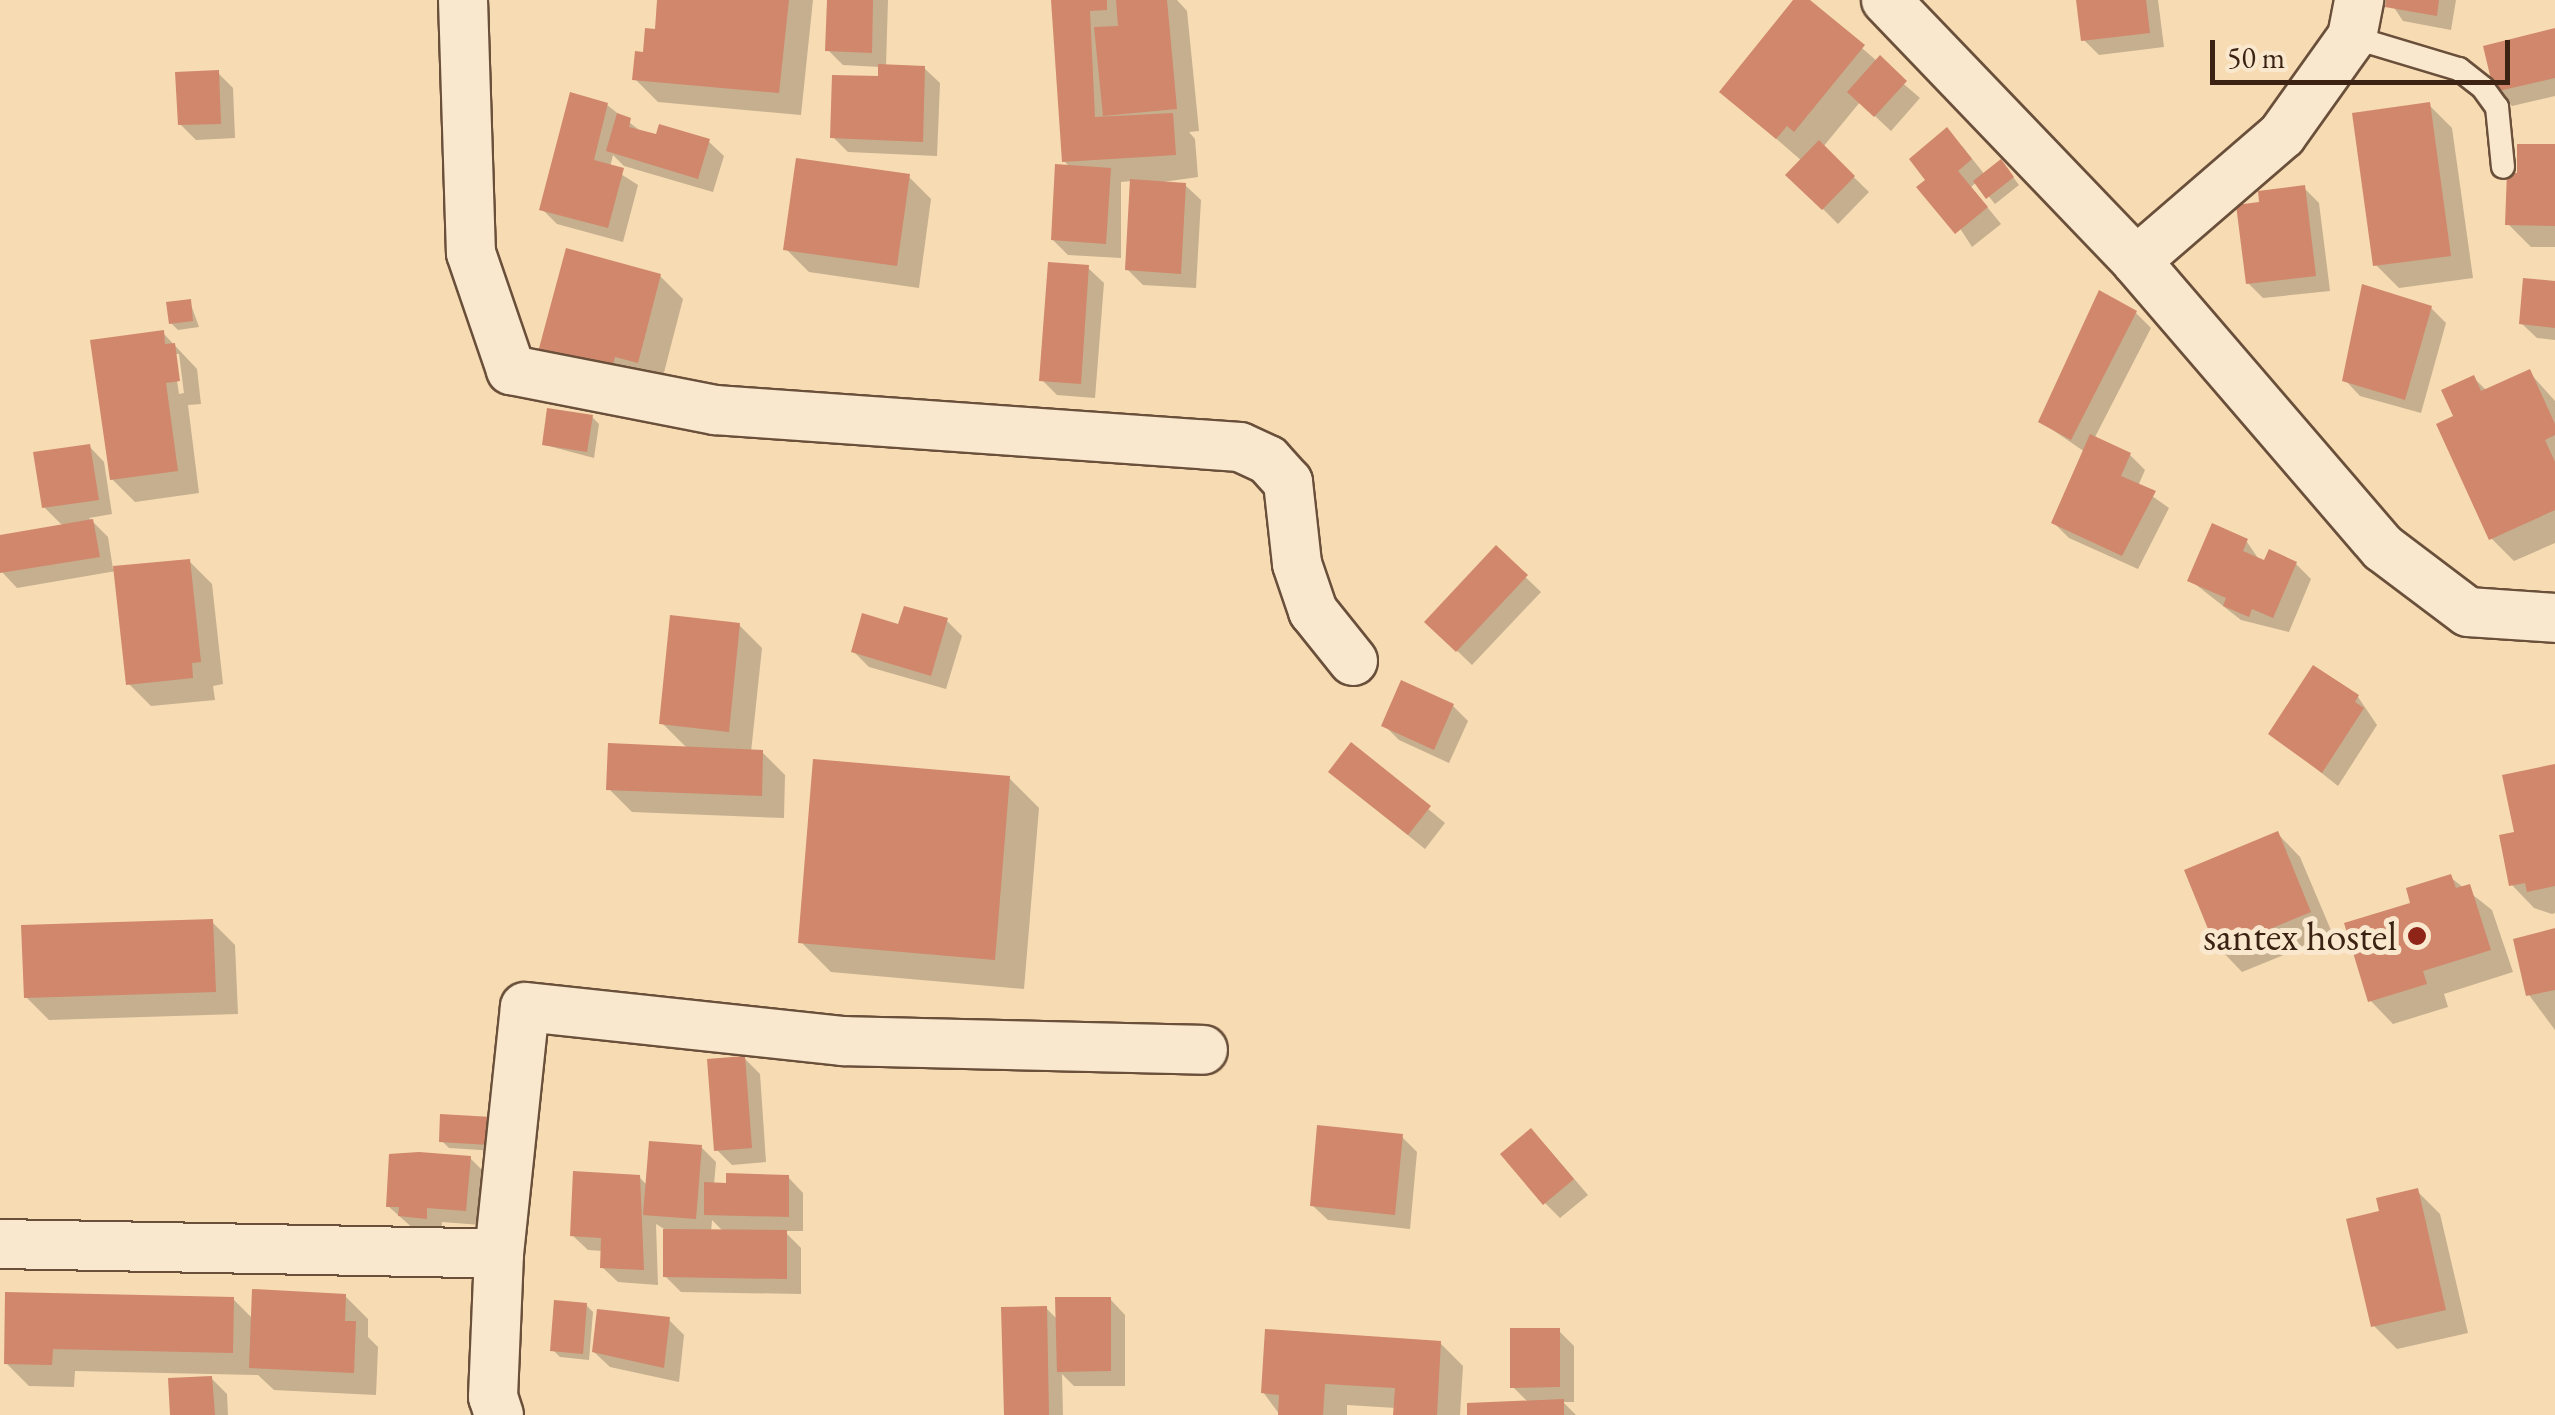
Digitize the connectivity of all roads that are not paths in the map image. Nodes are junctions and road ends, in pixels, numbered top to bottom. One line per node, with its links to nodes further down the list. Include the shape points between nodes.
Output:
1 (463, 0): 7 (street, via 470,253 511,370 716,410 1240,447 1268,460 1288,482 1297,564 1313,611)
2 (1886, 0): 5 (street)
3 (2356, 19): 4 (lane, via 2459,68 2484,88 2498,108); 5 (street, via 2282,135)
4 (2503, 168)
5 (2136, 261): 6 (street, via 2383,548 2468,612)
6 (2555, 618)
7 (1353, 661)
8 (1204, 1050): 10 (street, via 843,1041 525,1007)
9 (0, 1244): 10 (street)
10 (498, 1254): 11 (street, via 493,1398)
11 (499, 1415)

